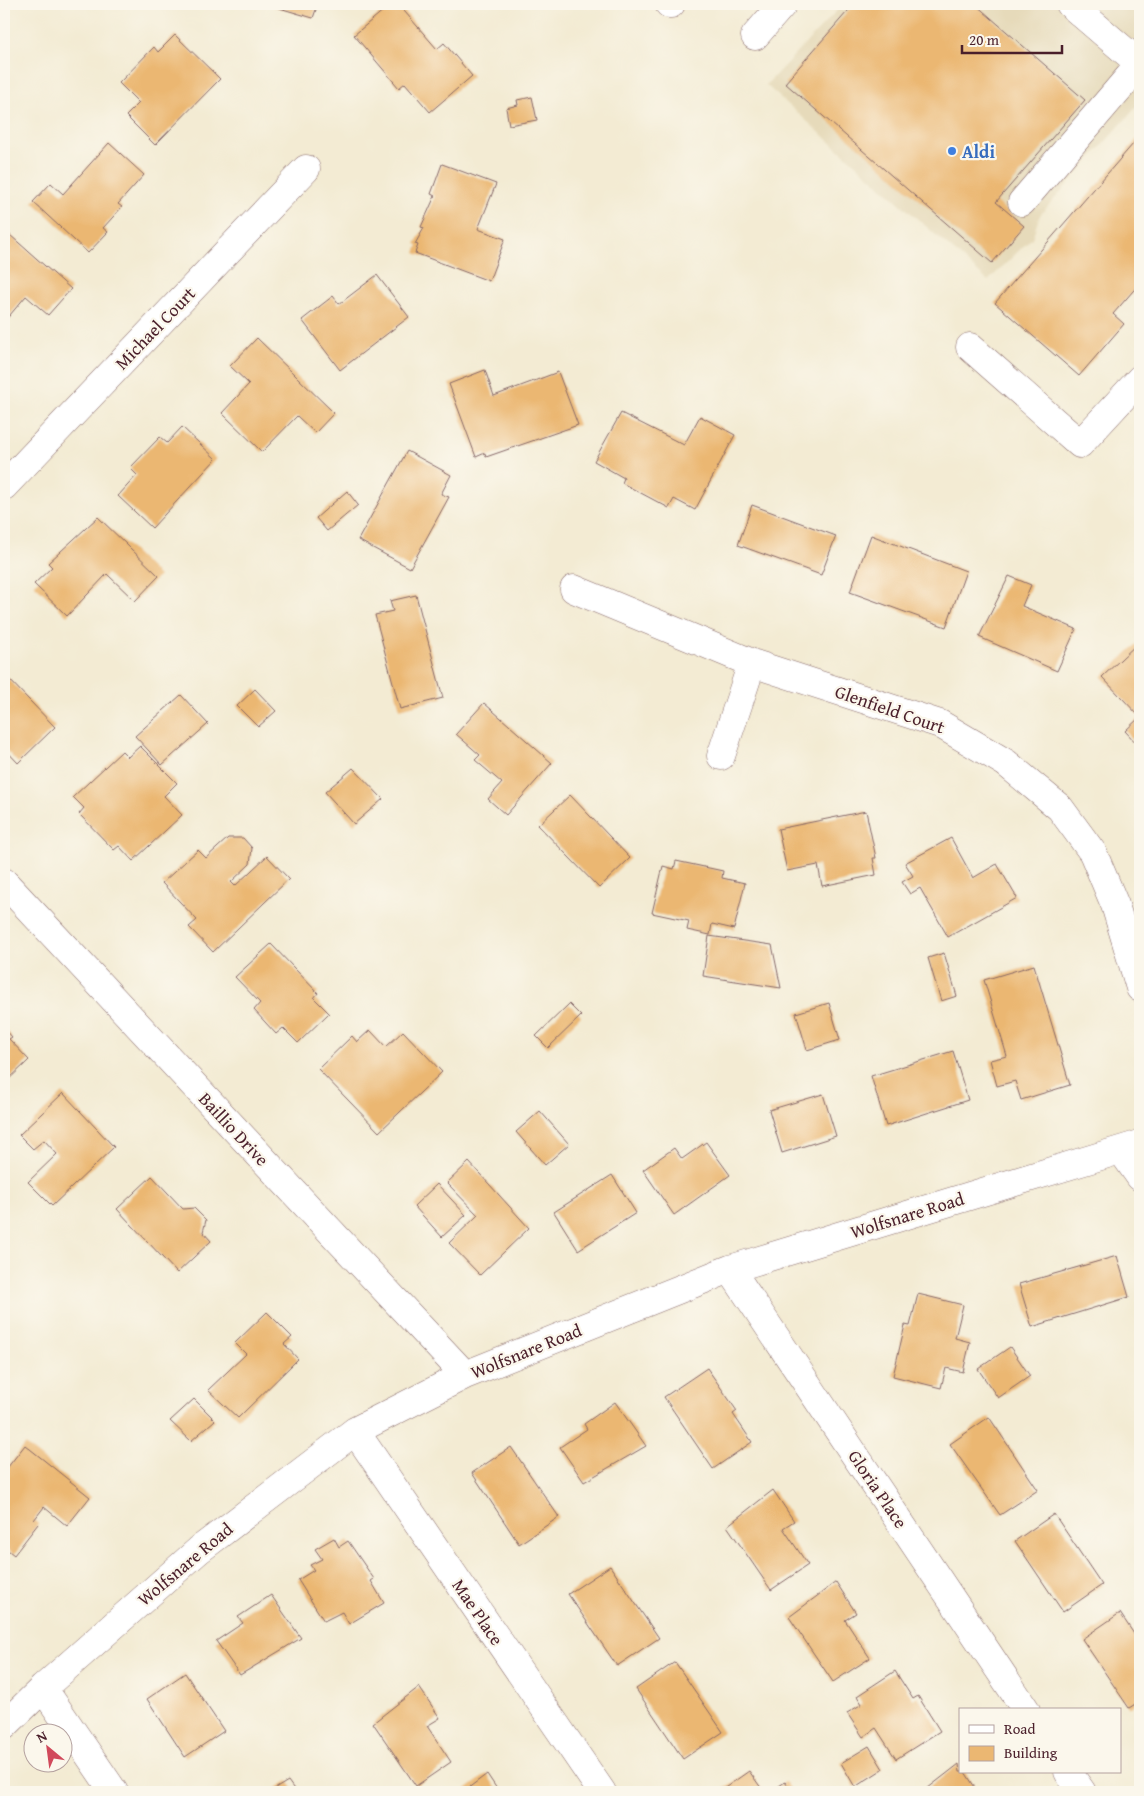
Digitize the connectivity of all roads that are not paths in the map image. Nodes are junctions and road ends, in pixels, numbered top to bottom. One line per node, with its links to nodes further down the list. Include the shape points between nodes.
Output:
1 (783, 4): 3 (street)
2 (1070, 4): 4 (street)
3 (755, 36)
4 (1140, 64): 6 (street)
5 (306, 169): 9 (street, Michael Court)
6 (1022, 202)
7 (970, 347): 8 (street, via 1080,444)
8 (1140, 379)
9 (4, 486)
10 (574, 590): 11 (street, Glenfield Court)
11 (752, 663): 12 (street); 14 (street, Glenfield Court, via 940,724 1006,763 1060,808 1093,853 1115,905)
12 (721, 756)
13 (4, 882): 18 (street, Baillio Drive)
14 (1140, 988)
15 (1131, 1147): 16 (street); 17 (street, Wolfsnare Road)
16 (1140, 1177)
17 (730, 1269): 18 (street, Wolfsnare Road); 21 (street, Gloria Place)
18 (465, 1375): 19 (street, Wolfsnare Road)
19 (355, 1431): 20 (street, Wolfsnare Road, via 199,1550); 25 (street, Mae Place)
20 (42, 1688): 22 (street, Wolfsnare Road); 24 (street)
21 (1025, 1708)
22 (4, 1726)
23 (1069, 1774): 26 (street)
24 (114, 1792)
25 (602, 1792)
26 (1082, 1792)

